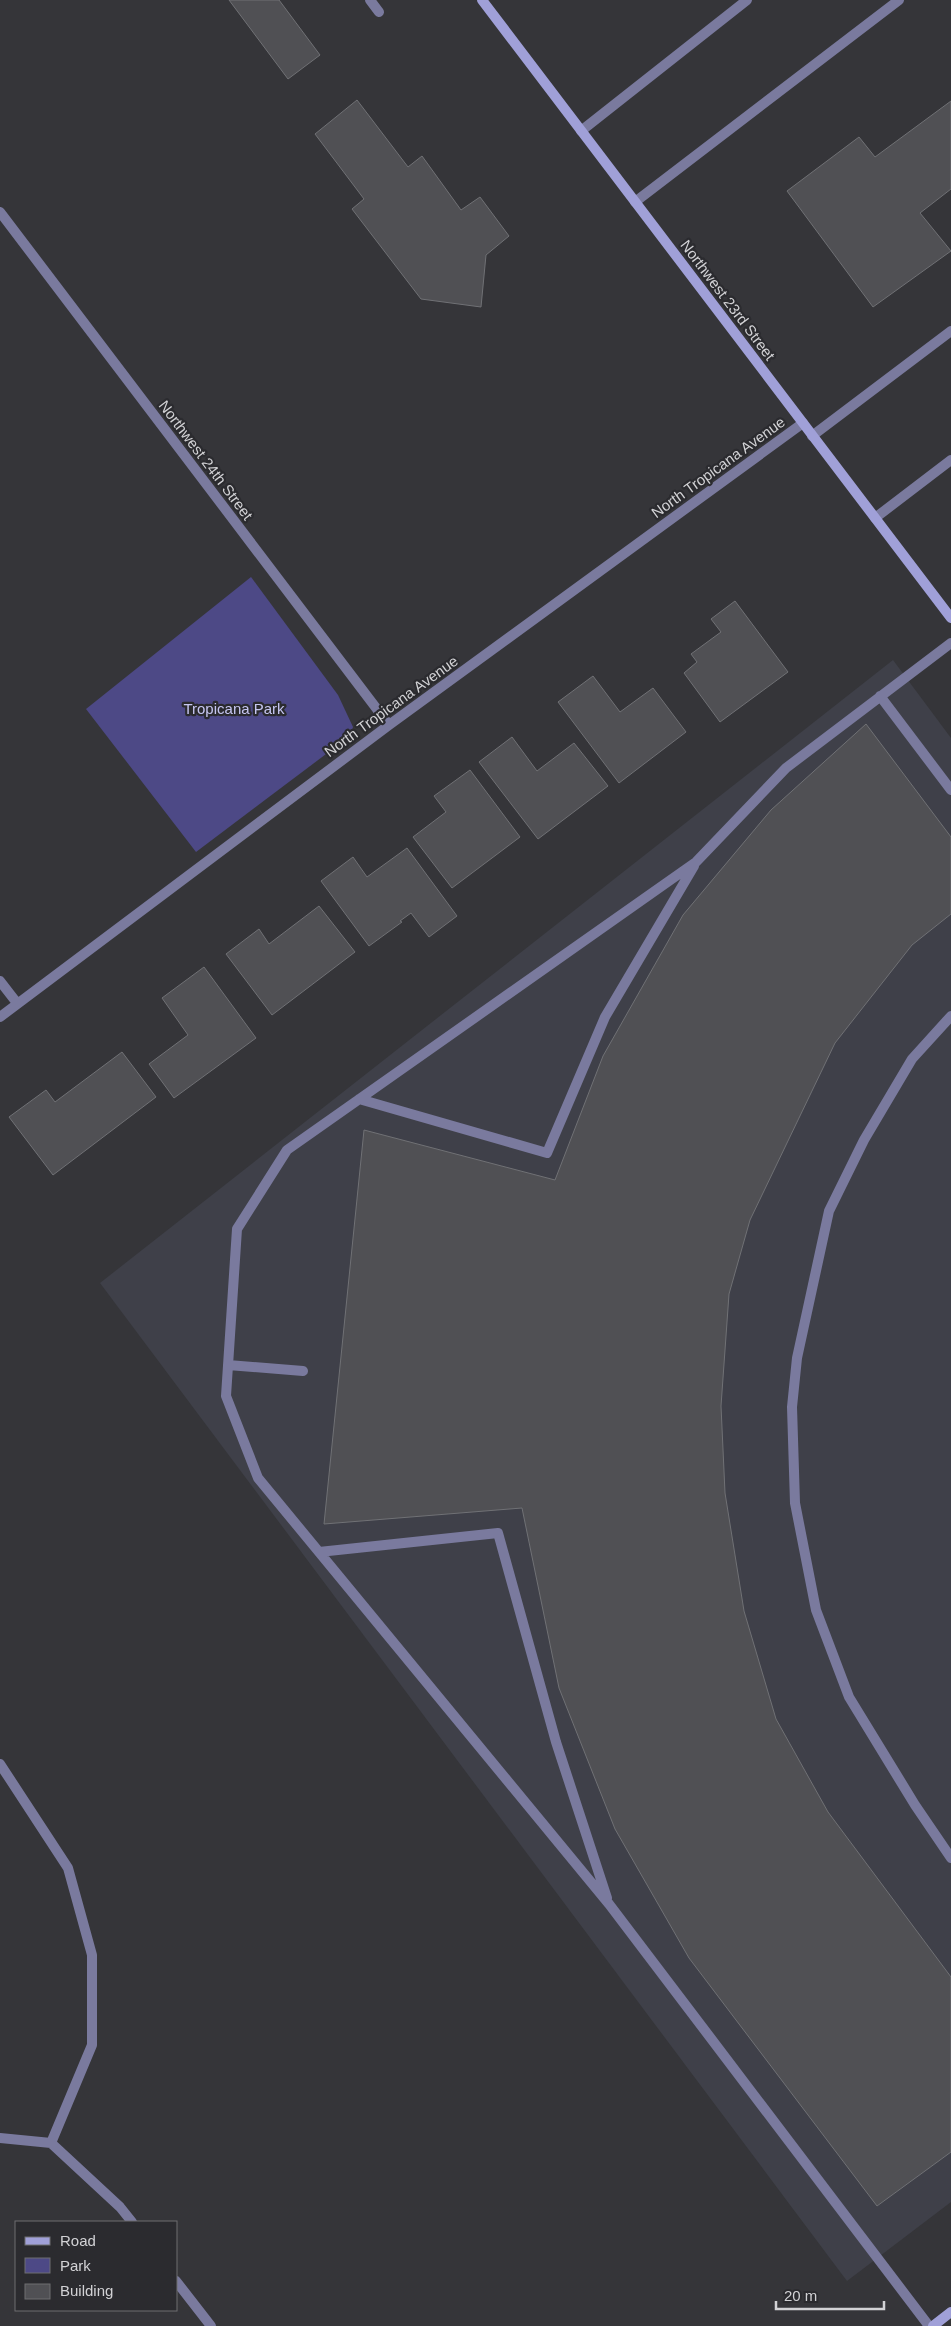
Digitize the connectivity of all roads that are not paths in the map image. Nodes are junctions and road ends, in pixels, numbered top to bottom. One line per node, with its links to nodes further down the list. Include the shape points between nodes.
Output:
1 (370, 0): 5 (street)
2 (482, 0): 6 (main road, Northwest 23rd Street)
3 (747, 0): 6 (street)
4 (899, 0): 7 (street)
5 (379, 12)
6 (581, 131): 7 (main road, Northwest 23rd Street)
7 (635, 202): 10 (main road, Northwest 23rd Street)
8 (0, 212): 17 (street, Northwest 24th Street)
9 (951, 331): 11 (street)
10 (804, 423): 11 (main road, Northwest 23rd Street); 17 (street, North Tropicana Avenue)
11 (812, 436): 13 (main road, Northwest 23rd Street)
12 (951, 460): 13 (street)
13 (875, 518): 14 (main road, Northwest 23rd Street)
14 (951, 618)
15 (951, 643): 16 (street)
16 (880, 696): 18 (street); 19 (street, via 786,768)
17 (389, 726): 21 (street, North Tropicana Avenue)
18 (951, 790)
19 (696, 862): 24 (street); 24 (street, via 605,1017 548,1153)
20 (0, 981): 21 (street)
21 (17, 1003): 23 (street, North Tropicana Avenue)
22 (951, 1016): 29 (street, via 912,1059 864,1140 829,1211 797,1358 792,1407 795,1503 816,1610 849,1697)
23 (0, 1017)
24 (359, 1099): 25 (street, via 287,1150 237,1229)
25 (228, 1365): 26 (street); 27 (street, via 226,1396 258,1478)
26 (303, 1370)
27 (320, 1552): 30 (street); 30 (street, via 498,1534 556,1742)
28 (0, 1764): 32 (street, via 68,1868 92,1955 92,2045)
29 (951, 1858)
30 (609, 1904): 37 (street)
31 (0, 2138): 32 (street)
32 (51, 2143): 33 (street)
33 (131, 2221)
34 (178, 2284): 36 (street)
35 (951, 2312): 37 (main road)
36 (211, 2326)
37 (931, 2326)

